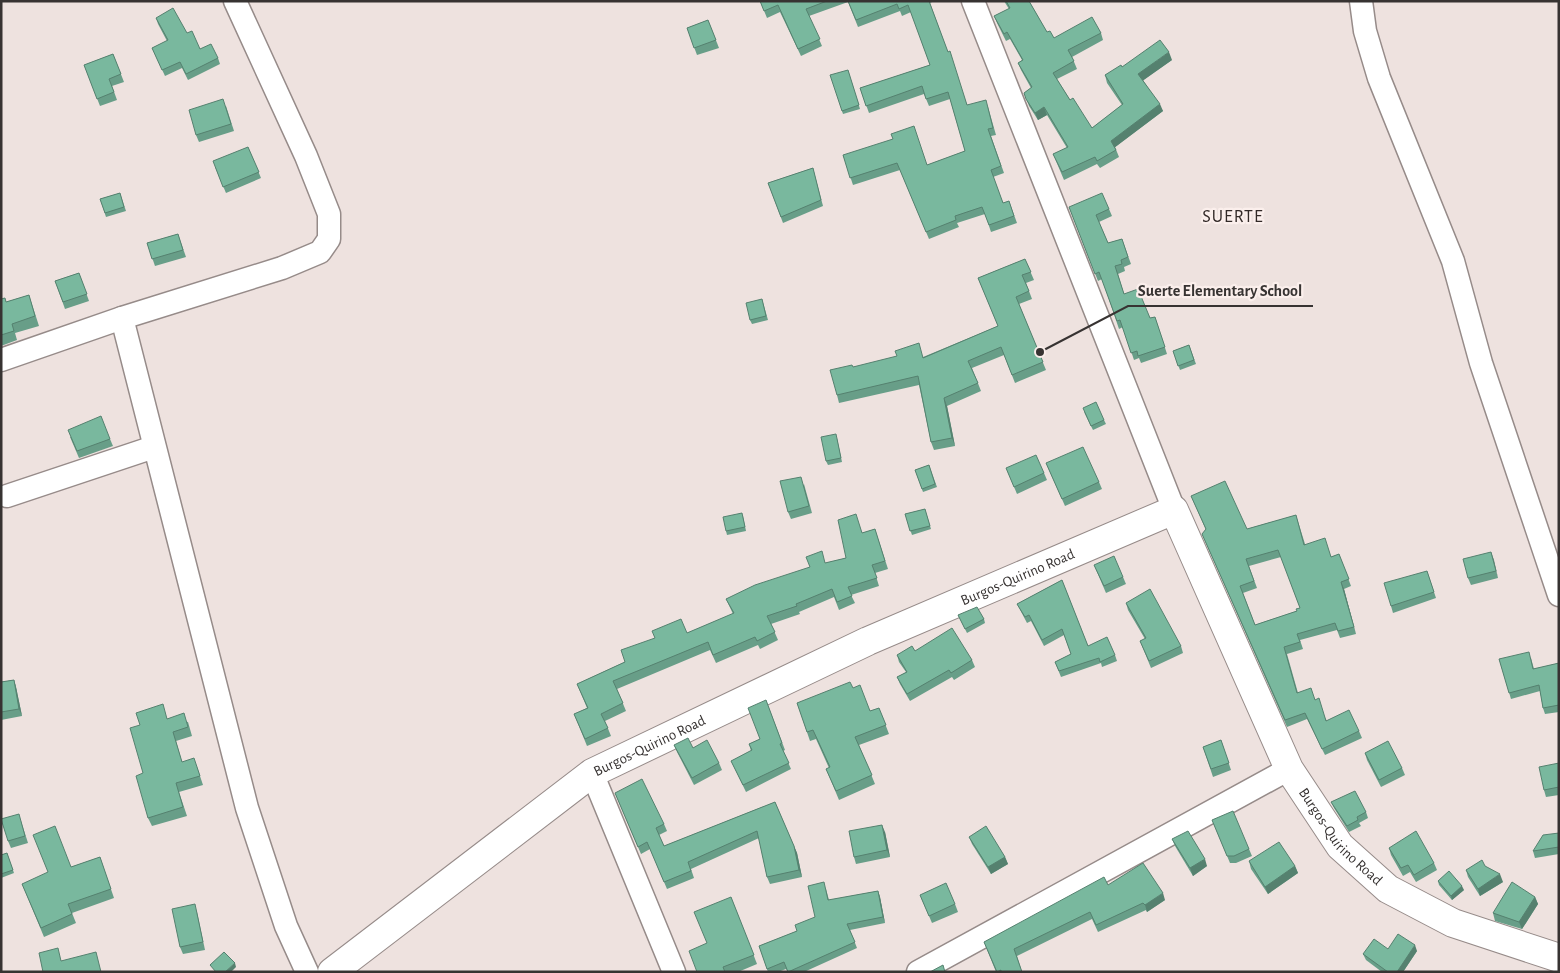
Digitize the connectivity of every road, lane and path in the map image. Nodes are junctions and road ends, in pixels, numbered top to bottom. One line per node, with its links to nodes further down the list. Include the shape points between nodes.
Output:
1 (235, 1): 4 (street, via 329,214 329,239 320,252 282,268)
2 (973, 1): 8 (street)
3 (1362, 1): 9 (street, via 1365,31 1379,78 1453,261 1481,363)
4 (122, 318): 5 (street); 6 (street)
5 (1, 360)
6 (154, 447): 7 (street); 13 (street, via 247,808 286,926)
7 (7, 496)
8 (1174, 510): 10 (street, Burgos-Quirino Road); 11 (street, Burgos-Quirino Road, via 868,641)
9 (1559, 595)
10 (1289, 770): 12 (street, Burgos-Quirino Road, via 1340,846 1388,889 1453,922); 16 (street)
11 (592, 773): 14 (street, Burgos-Quirino Road); 15 (street)
12 (1559, 958)
13 (307, 972)
14 (332, 972)
15 (674, 972)
16 (918, 972)

